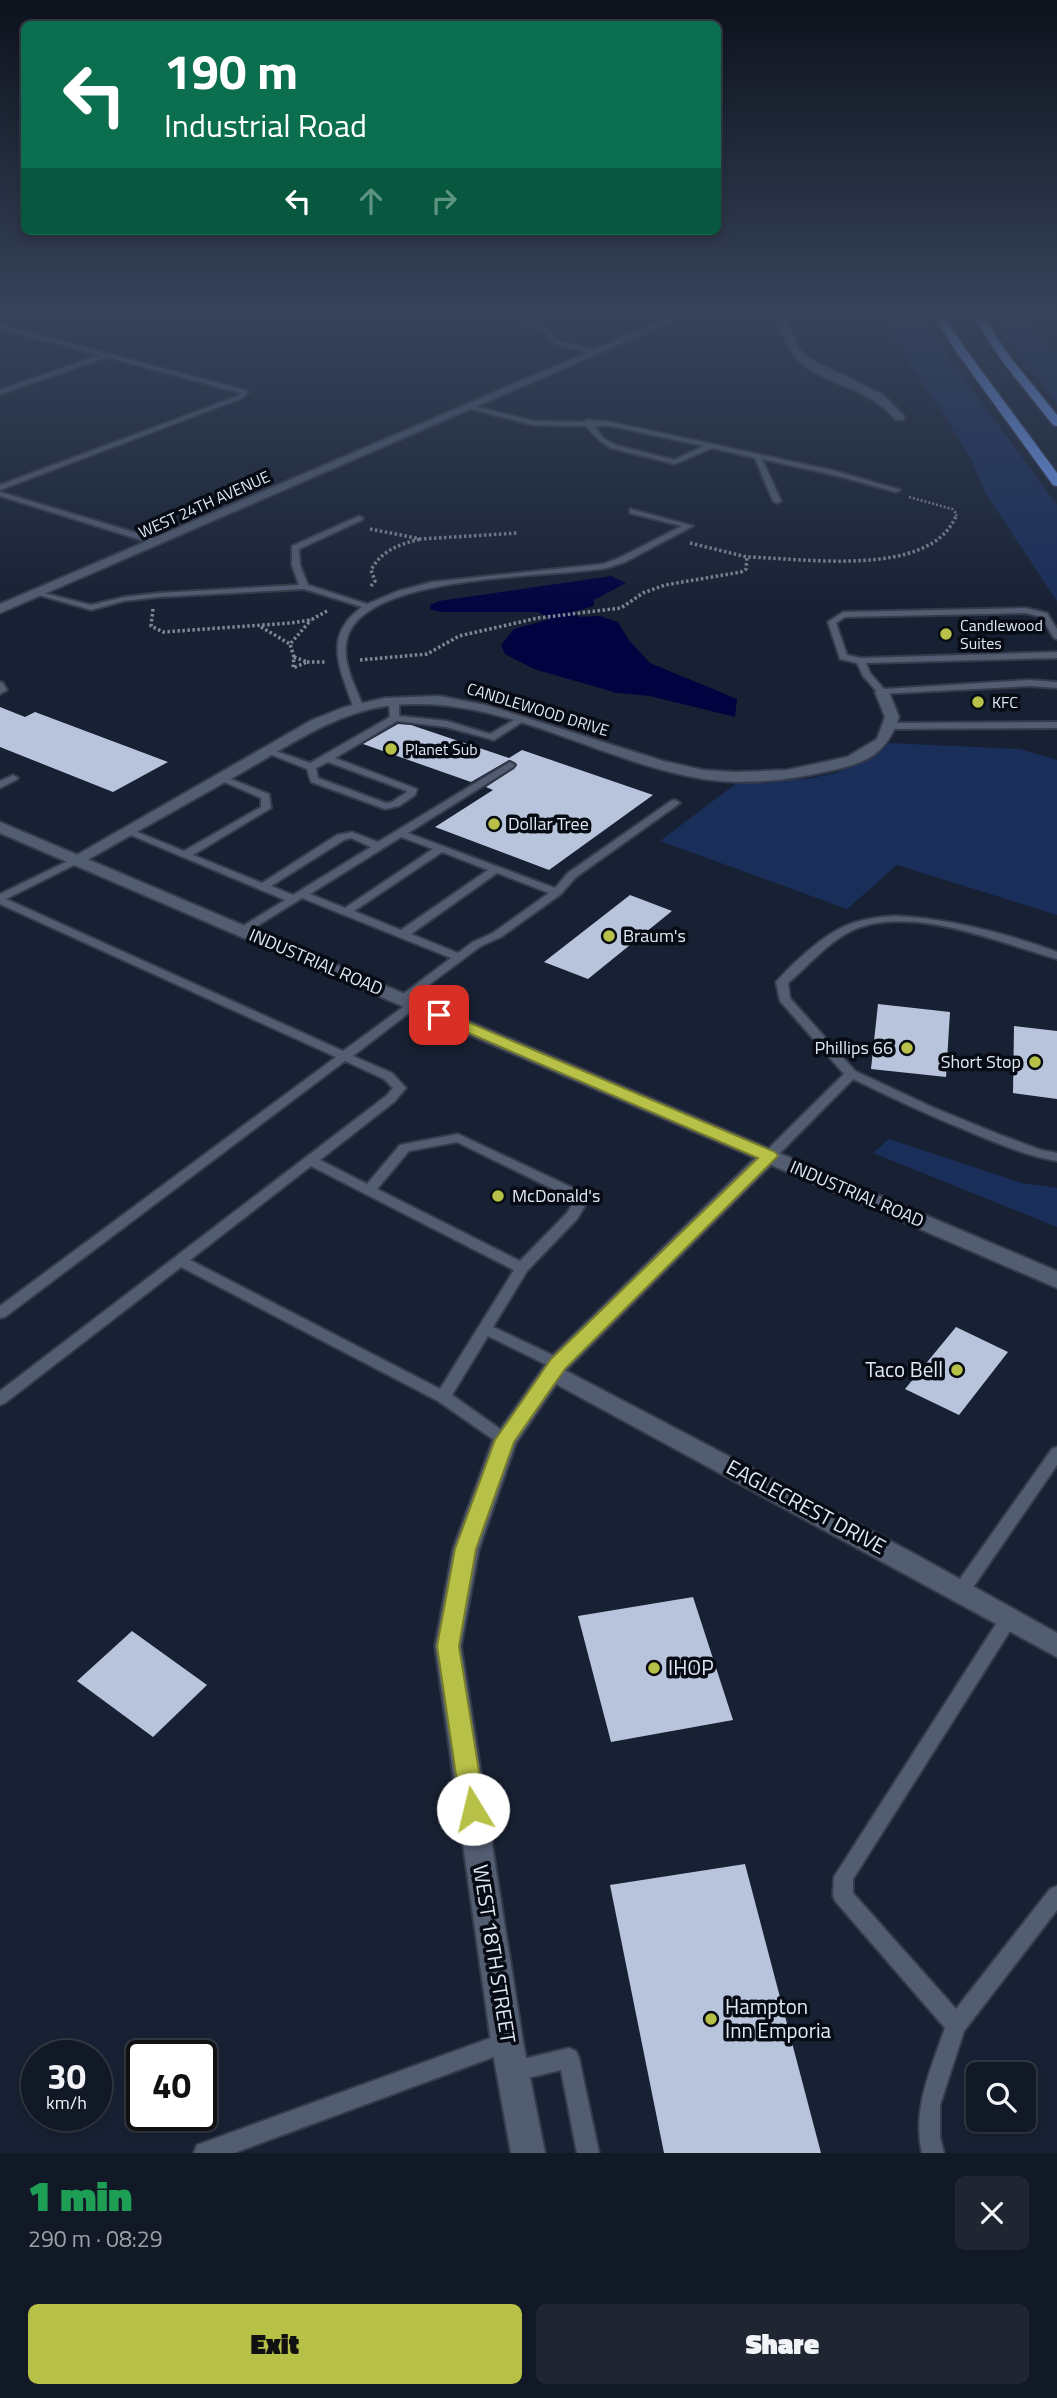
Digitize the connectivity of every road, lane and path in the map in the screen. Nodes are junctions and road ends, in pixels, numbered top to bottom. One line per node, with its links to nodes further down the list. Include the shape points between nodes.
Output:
1 (199, 412): 11 (lane)
2 (455, 412): 20 (street, WEST 24TH AVENUE)
3 (490, 412): 7 (lane, via 533,423)
4 (896, 412): 6 (street)
5 (1008, 412): 10 (highway)
6 (900, 418)
7 (587, 422): 8 (lane); 8 (lane, via 613,447 675,462)
8 (709, 447): 9 (lane)
9 (758, 458): 12 (lane); 14 (lane)
10 (1057, 482)
11 (0, 488)
12 (896, 490): 21 (path, via 917,501 952,509 957,514 950,531 932,545 890,559)
13 (0, 494): 20 (lane)
14 (777, 500)
15 (633, 511): 19 (lane, via 689,526)
16 (359, 518): 17 (lane)
17 (347, 523): 18 (path, via 421,539); 22 (lane, via 295,548)
18 (518, 533)
19 (674, 534): 21 (path, via 701,547); 24 (lane, via 604,566 432,584)
20 (157, 541): 23 (street, WEST 24TH AVENUE)
21 (747, 556): 32 (path, via 746,569 741,572 662,587 621,608 538,618 459,636 427,654)
22 (304, 587): 23 (lane, via 159,595 91,608); 24 (lane)
23 (36, 593): 25 (street, WEST 24TH AVENUE)
24 (369, 607): 32 (lane, via 344,627)
25 (0, 609)
26 (312, 620): 29 (path)
27 (259, 626): 29 (path)
28 (1057, 636): 33 (lane, via 1044,615 1026,610 843,615 832,622 843,657)
29 (290, 644): 31 (path)
30 (1057, 655): 33 (lane)
31 (294, 657): 34 (path); 34 (path, via 293,668)
32 (342, 661): 34 (path); 39 (lane)
33 (861, 661): 38 (lane)
34 (307, 662)
35 (0, 685): 37 (lane)
36 (1057, 685): 38 (lane)
37 (0, 691)
38 (882, 692): 43 (street, via 892,717)
39 (358, 706): 40 (street, CANDLEWOOD DRIVE); 44 (street, CANDLEWOOD DRIVE)
40 (395, 710): 41 (street, CANDLEWOOD DRIVE, via 455,702); 41 (lane, via 489,737); 45 (lane)
41 (522, 719): 43 (street, CANDLEWOOD DRIVE, via 650,762 729,776 834,766 883,741)
42 (1057, 725): 43 (lane)
43 (889, 726)
44 (267, 751): 47 (lane); 49 (street, CANDLEWOOD DRIVE)
45 (327, 758): 47 (lane); 47 (lane, via 412,789 412,793 385,806 314,780)
46 (510, 765): 54 (lane)
47 (311, 767)
48 (13, 778): 50 (lane)
49 (220, 778): 53 (street, CANDLEWOOD DRIVE); 57 (lane, via 266,796 266,808)
50 (0, 785)
51 (675, 803): 61 (lane, via 572,875)
52 (0, 827): 58 (street, INDUSTRIAL ROAD)
53 (127, 831): 57 (lane); 58 (street, CANDLEWOOD DRIVE)
54 (400, 833): 55 (lane); 56 (lane)
55 (378, 846): 60 (lane, via 352,835 341,837); 62 (lane)
56 (441, 848): 59 (lane); 64 (lane)
57 (186, 855): 60 (lane)
58 (76, 860): 63 (lane); 65 (street, INDUSTRIAL ROAD)
59 (496, 869): 61 (lane); 66 (lane)
60 (262, 887): 62 (lane)
61 (557, 892): 68 (lane)
62 (297, 897): 64 (lane); 65 (lane)
63 (0, 899): 70 (lane)
64 (346, 912): 66 (lane)
65 (242, 931): 69 (street, INDUSTRIAL ROAD)
66 (403, 934): 68 (lane)
67 (1057, 956): 71 (lane, via 993,935 917,919 870,921 847,929 782,982 785,999)
68 (459, 957): 69 (lane)
69 (408, 1002): 70 (lane); 72 (street, INDUSTRIAL ROAD)
70 (344, 1055): 74 (lane, via 388,1076 400,1088); 79 (lane)
71 (851, 1074): 72 (lane); 73 (lane, via 993,1137)
72 (769, 1156): 78 (street, INDUSTRIAL ROAD); 81 (street, WEST 18TH STREET)
73 (1057, 1157)
74 (310, 1160): 75 (lane); 76 (lane)
75 (369, 1190): 77 (lane); 77 (lane, via 405,1149 458,1138 583,1198)
76 (180, 1261): 82 (lane); 83 (lane)
77 (523, 1268): 80 (lane)
78 (1057, 1280)
79 (0, 1312)
80 (485, 1329): 81 (lane); 82 (lane)
81 (555, 1368): 84 (street, WEST 18TH STREET); 86 (street, EAGLECREST DRIVE)
82 (443, 1397): 84 (lane)
83 (0, 1399)
84 (505, 1440): 91 (street, WEST 18TH STREET, via 466,1549 448,1646)
85 (1057, 1454): 86 (lane)
86 (961, 1591): 87 (street, EAGLECREST DRIVE)
87 (1009, 1618): 88 (street, EAGLECREST DRIVE); 90 (lane, via 843,1877 843,1896)
88 (1057, 1646)
89 (1057, 1895): 90 (lane)
90 (956, 2025): 96 (lane, via 930,2105)
91 (507, 2042): 92 (street, WEST 18TH STREET); 93 (lane)
92 (513, 2071): 94 (street, WEST 18TH STREET); 95 (lane, via 569,2057)
93 (205, 2153)
94 (528, 2153)
95 (588, 2153)
96 (933, 2153)

